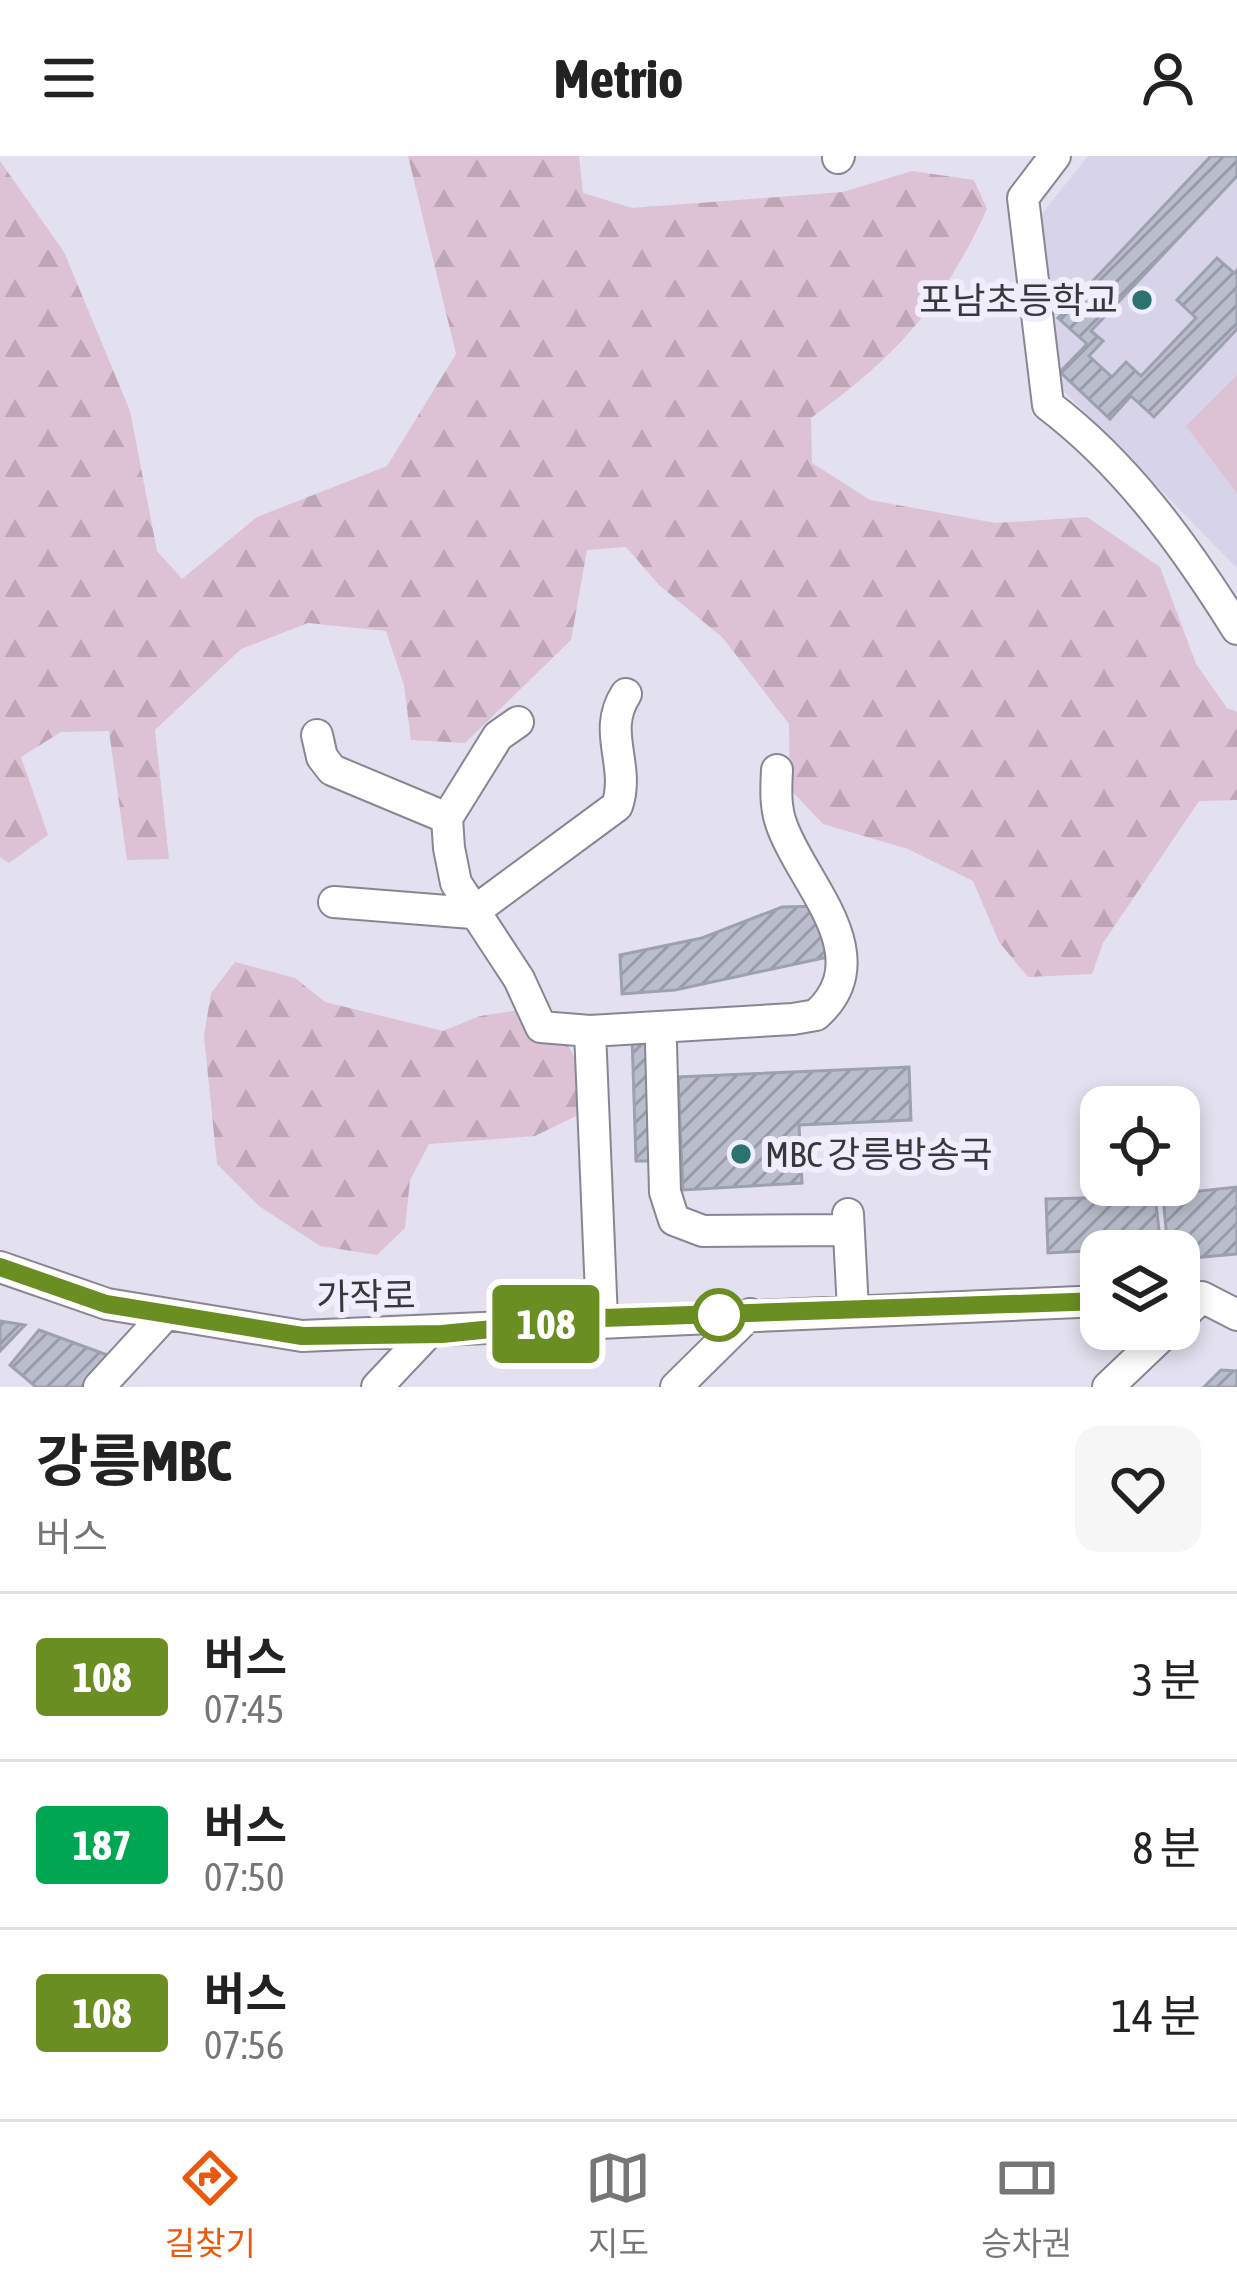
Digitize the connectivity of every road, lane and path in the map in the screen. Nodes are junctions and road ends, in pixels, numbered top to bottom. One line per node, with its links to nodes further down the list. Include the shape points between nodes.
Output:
1 (1055, 156): 2 (street, via 1023,198 1048,405 1134,486)
2 (1237, 629)
3 (626, 694): 9 (street, via 614,723 622,764 616,806)
4 (518, 722): 7 (street, via 498,736)
5 (317, 735): 7 (street, via 332,770)
6 (777, 770): 10 (street, via 780,821 833,914 839,967 827,1004 793,1018)
7 (447, 818): 9 (street, via 456,884)
8 (334, 902): 9 (street)
9 (472, 914): 10 (street, via 519,979 541,1027)
10 (590, 1031): 21 (street)
11 (661, 1044): 17 (street, via 665,1192 674,1220 704,1231 848,1220)
12 (0, 1267): 19 (street, 가작로, via 106,1304)
13 (1237, 1295): 14 (street)
14 (1200, 1297)
15 (1200, 1301): 20 (street)
16 (1080, 1302): 17 (street, 가작로)
17 (854, 1310): 18 (street, 가작로)
18 (750, 1313): 21 (street, 가작로); 26 (street)
19 (166, 1314): 22 (street, 가작로, via 302,1336); 24 (street)
20 (1237, 1315)
21 (602, 1318): 22 (street, 가작로)
22 (427, 1334): 25 (street)
23 (1147, 1350): 27 (street)
24 (99, 1387)
25 (377, 1387)
26 (676, 1387)
27 (1108, 1387)

